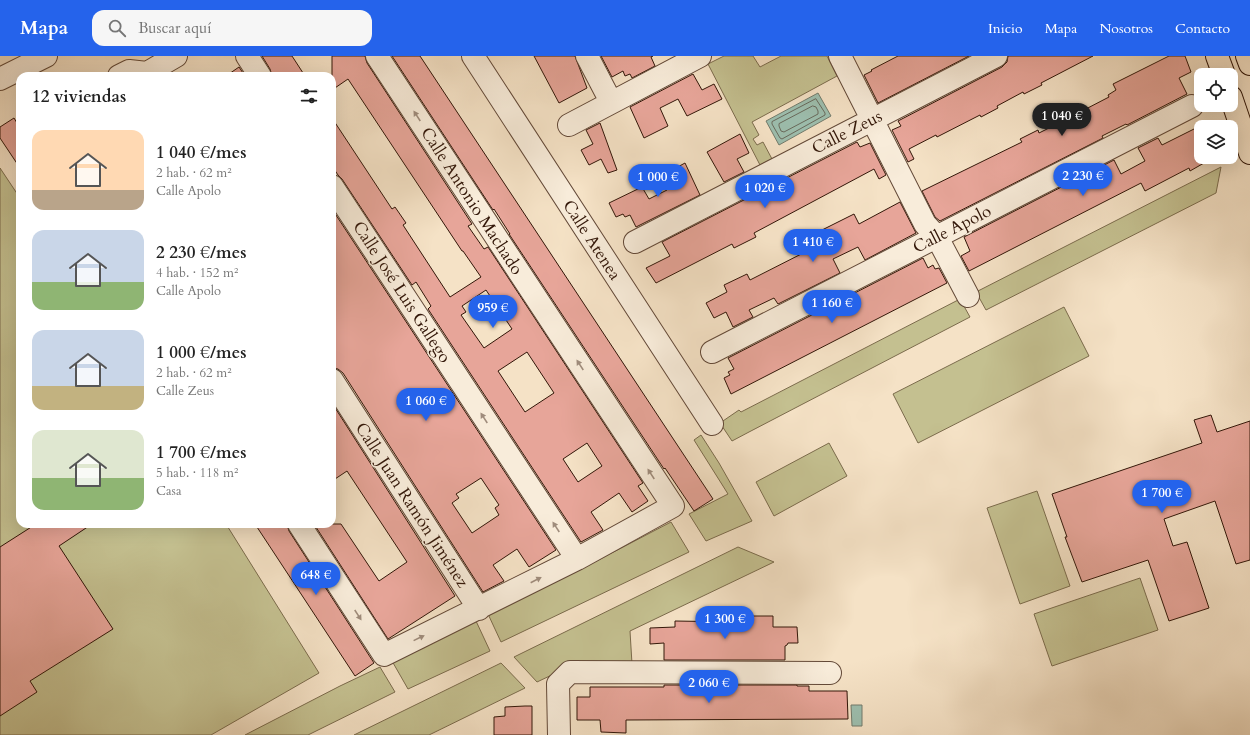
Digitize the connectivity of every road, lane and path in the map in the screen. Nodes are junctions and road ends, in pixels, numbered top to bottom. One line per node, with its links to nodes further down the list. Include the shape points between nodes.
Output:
1 (46, 56): 16 (street)
2 (176, 56): 14 (street)
3 (247, 56): 15 (street)
4 (377, 56): 31 (street, Calle Antonio Machado, one-way to 4, via 672,506)
5 (473, 56): 29 (street, Calle Atenea)
6 (587, 56): 17 (street)
7 (700, 56): 17 (street)
8 (840, 56): 20 (street)
9 (996, 56): 20 (street, Calle Zeus)
10 (1217, 56): 13 (main road)
11 (1247, 56): 12 (main road)
12 (1250, 64)
13 (1221, 68)
14 (149, 72)
15 (257, 72)
16 (0, 79)
17 (611, 102): 21 (street)
18 (1192, 106): 24 (street, Calle Apolo)
19 (1236, 112): 22 (main road)
20 (872, 119): 24 (street, via 925,224); 25 (street, Calle Zeus)
21 (569, 125)
22 (1250, 154)
23 (336, 192): 31 (street, Calle José Luis Gallego, one-way to 23)
24 (937, 237): 26 (street); 27 (street, Calle Apolo)
25 (635, 242)
26 (968, 296)
27 (712, 352)
28 (336, 386): 32 (street, Calle Juan Ramón Jiménez)
29 (712, 424)
30 (302, 528): 32 (street, one-way to 32, via 384,655)
31 (577, 559): 32 (street, one-way to 31)
32 (479, 609)
33 (830, 673): 34 (street, via 570,672 558,684)
34 (559, 735)

